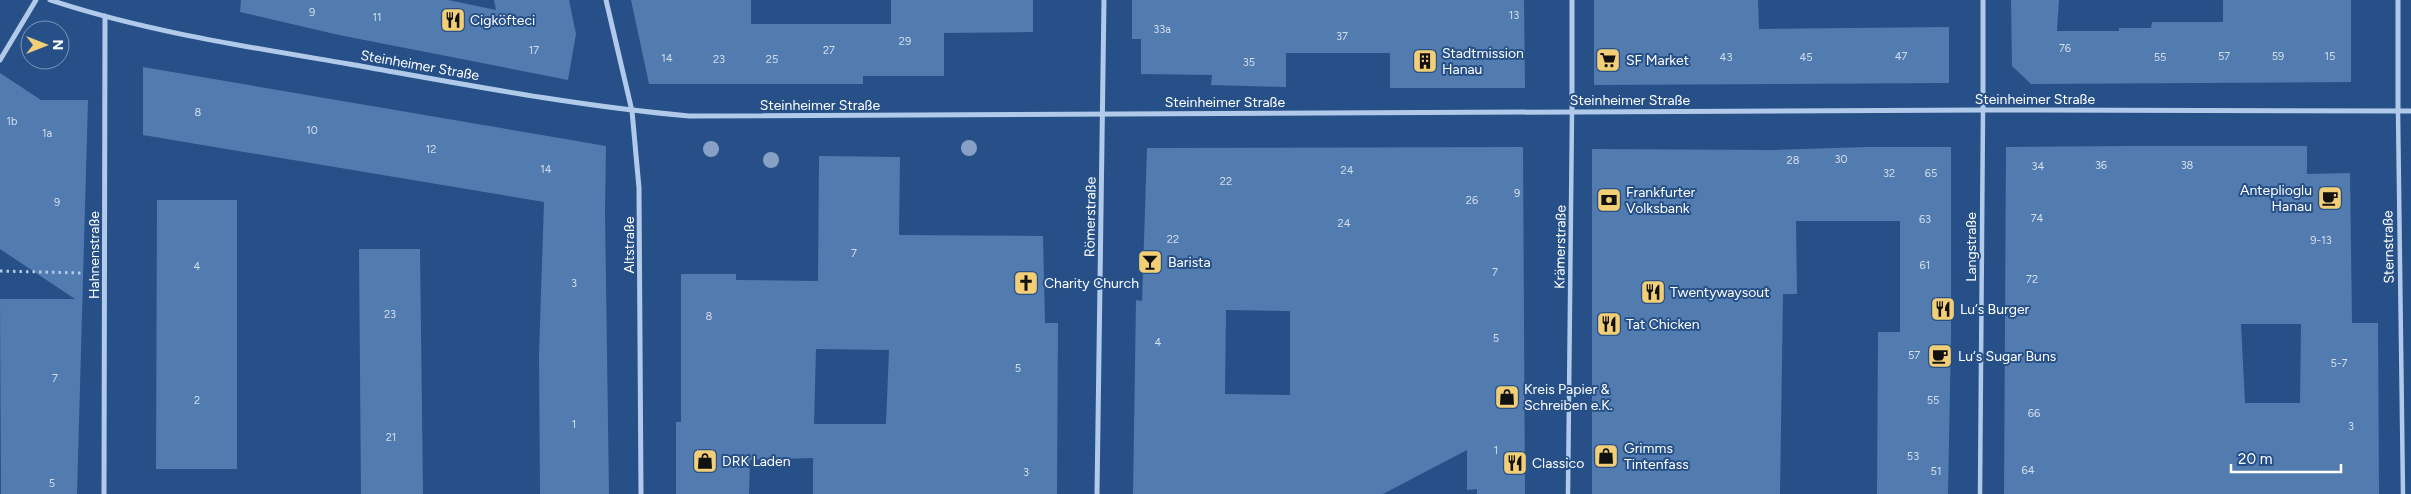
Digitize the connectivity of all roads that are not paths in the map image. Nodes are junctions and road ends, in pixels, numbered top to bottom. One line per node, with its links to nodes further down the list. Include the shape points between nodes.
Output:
1 (36, 0): 9 (street)
2 (50, 0): 8 (street, Steinheimer Straße)
3 (606, 0): 11 (street, Altstraße)
4 (1104, 0): 15 (street, Römerstraße)
5 (1572, 0): 12 (street, Krämerstraße)
6 (1983, 0): 10 (street, Langstraße)
7 (2398, 0): 13 (street, Sternstraße)
8 (105, 16): 11 (street, Steinheimer Straße, via 208,40 567,103); 16 (street, Hahnenstraße)
9 (0, 60)
10 (1983, 110): 12 (street, Steinheimer Straße); 13 (street, Steinheimer Straße); 20 (street, Langstraße)
11 (632, 111): 15 (street, Steinheimer Straße, via 689,116); 17 (street, Altstraße, via 640,216)
12 (1572, 111): 15 (street, Steinheimer Straße); 19 (street, Krämerstraße)
13 (2398, 111): 14 (street, Steinheimer Straße); 21 (street, Sternstraße)
14 (2411, 111)
15 (1102, 115): 18 (street, Römerstraße)
16 (104, 494)
17 (641, 494)
18 (1097, 494)
19 (1568, 494)
20 (1980, 494)
21 (2403, 494)

